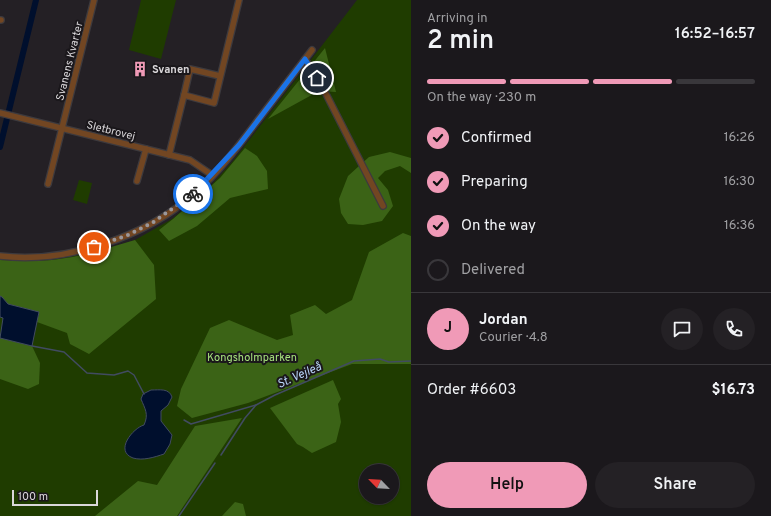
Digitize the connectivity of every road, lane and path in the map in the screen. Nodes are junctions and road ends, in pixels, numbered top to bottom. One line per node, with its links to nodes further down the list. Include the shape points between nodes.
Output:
1 (94, 0): 8 (street, Svanens Kvarter)
2 (239, 0): 5 (street)
3 (312, 50): 4 (street)
4 (305, 59): 11 (street, via 239,145); 14 (street, via 310,64)
5 (220, 76): 6 (street, via 190,69); 6 (street, via 214,103)
6 (184, 95): 10 (street)
7 (0, 113): 8 (street, Sletbrovej)
8 (63, 128): 9 (street, Sletbrovej); 13 (street, Svanens Kvarter)
9 (146, 149): 10 (street, Sletbrovej); 12 (street)
10 (169, 155): 11 (street, Sletbrovej, via 190,160)
11 (212, 175): 15 (street, via 186,201 128,235 69,253)
12 (137, 181)
13 (48, 184)
14 (383, 206)
15 (0, 256)

